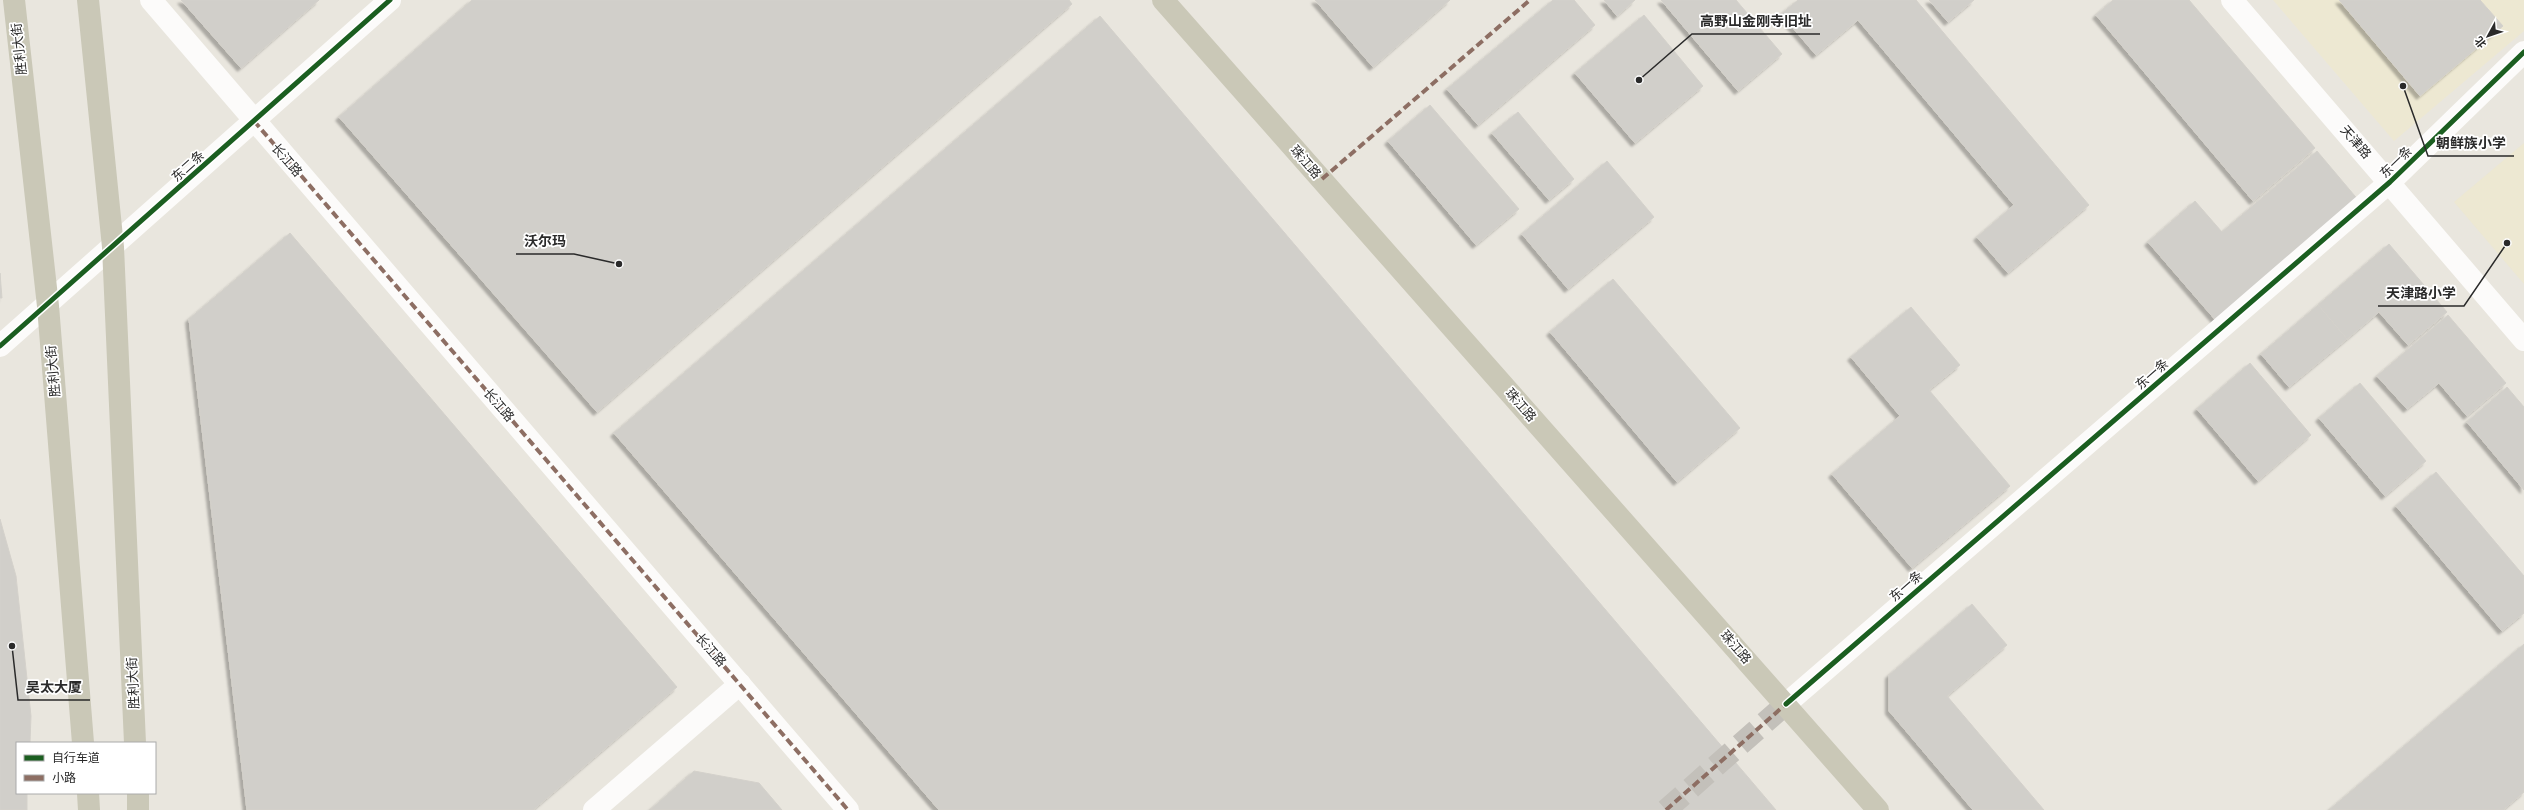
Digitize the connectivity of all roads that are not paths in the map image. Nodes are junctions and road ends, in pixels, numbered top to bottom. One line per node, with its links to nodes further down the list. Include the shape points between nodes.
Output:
1 (14, 0): 11 (main road, 胜利大街)
2 (88, 0): 10 (main road, 胜利大街)
3 (151, 0): 8 (street, 长江路)
4 (390, 0): 8 (street, 东二条)
5 (1163, 0): 15 (main road, 珠江路)
6 (2232, 0): 9 (street, 天津路)
7 (2524, 52): 9 (street, 东一条)
8 (254, 121): 10 (street, 东二条); 14 (street, 长江路)
9 (2390, 182): 12 (street, 天津路); 15 (street, 东一条)
10 (113, 247): 11 (street, 东二条); 17 (main road, 胜利大街)
11 (48, 306): 13 (street, 东二条); 16 (main road, 胜利大街)
12 (2524, 340)
13 (0, 346)
14 (740, 684): 22 (street); 23 (street, 长江路)
15 (1786, 704): 24 (main road, 珠江路)
16 (83, 742)
17 (135, 742)
18 (88, 794): 20 (main road)
19 (138, 794): 21 (main road)
20 (89, 810)
21 (138, 810)
22 (594, 810)
23 (848, 810)
24 (1878, 810)

